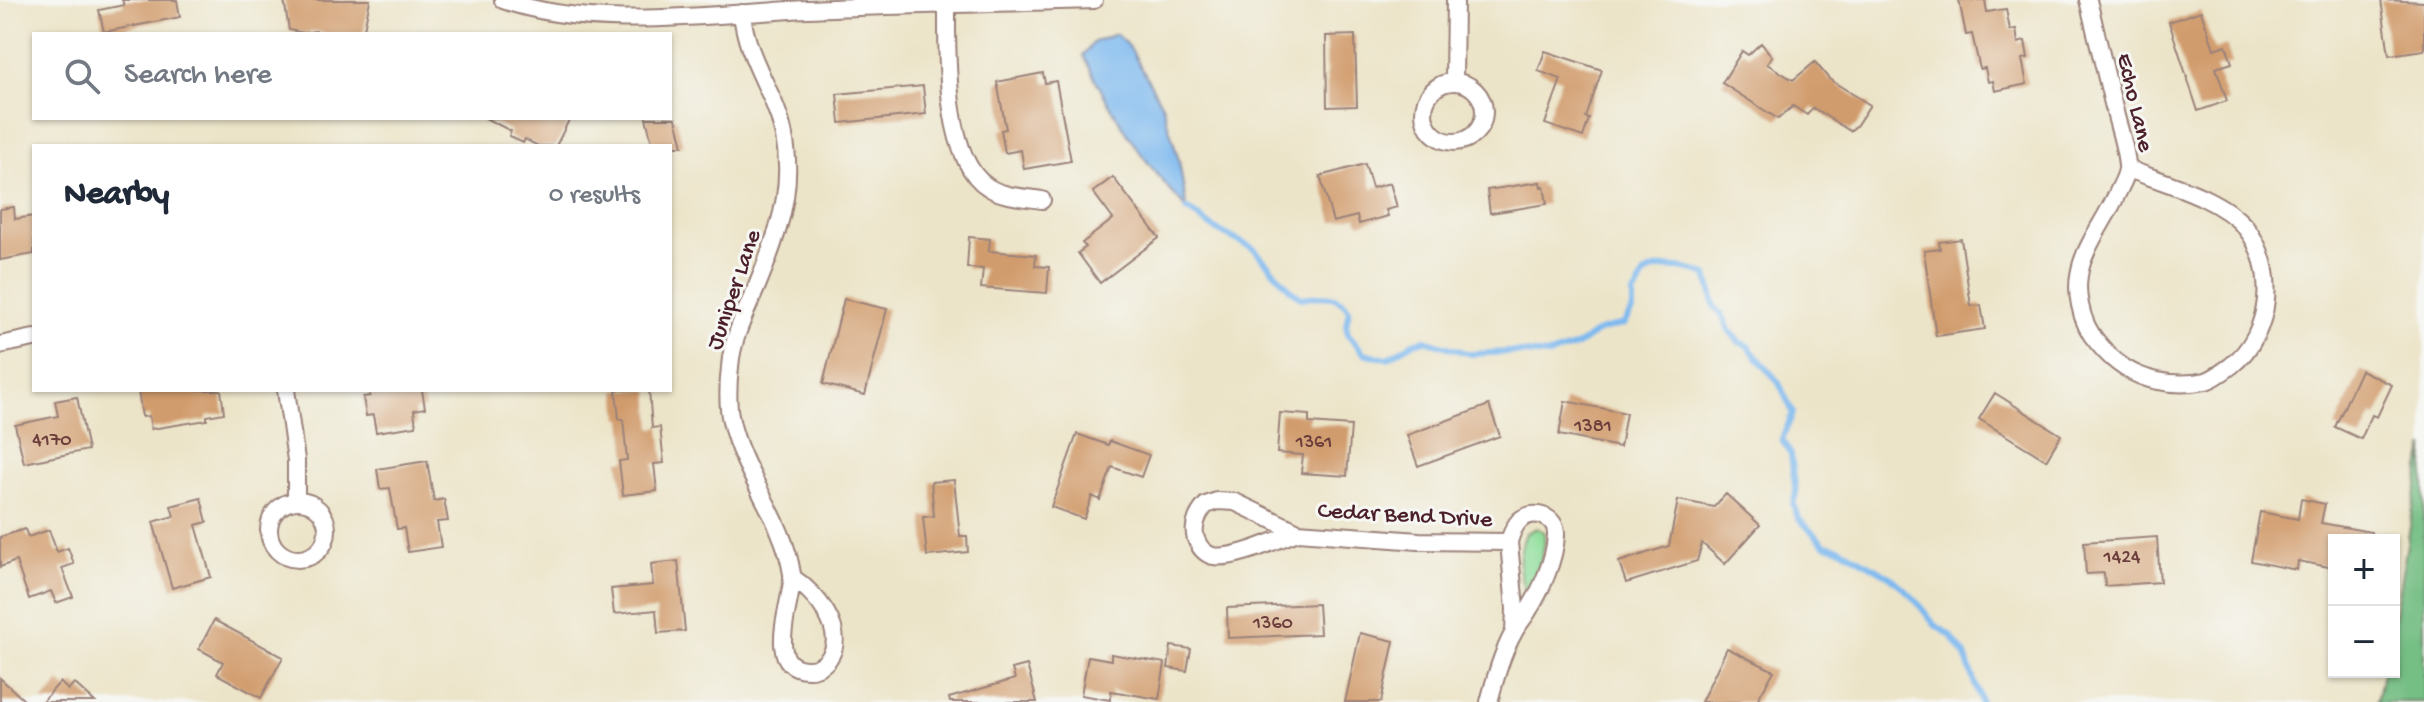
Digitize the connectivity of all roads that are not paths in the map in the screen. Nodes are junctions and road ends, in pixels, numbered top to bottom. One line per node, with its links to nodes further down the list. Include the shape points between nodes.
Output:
1 (503, 0): 6 (street, via 539,11 598,17)
2 (1094, 0): 5 (street)
3 (1455, 0): 7 (street)
4 (2088, 0): 8 (street, Echo Lane)
5 (947, 4): 6 (street); 9 (street, via 949,90 965,161 986,187)
6 (742, 13): 16 (street, Juniper Lane, via 748,47 782,123 788,176 775,238 735,339 728,405 739,446 781,535)
7 (1454, 82)
8 (2128, 169): 8 (street, Echo Lane, via 2079,269 2083,320 2111,360 2133,373 2156,381 2208,380 2238,360 2261,324 2267,279 2258,246 2222,207)
9 (1042, 200)
10 (32, 338): 11 (street)
11 (0, 345)
12 (286, 392): 13 (street)
13 (296, 501)
14 (1298, 532): 14 (street, Cedar Bend Drive, via 1223,556 1206,553 1194,534 1206,505 1227,501); 15 (street, Cedar Bend Drive)
15 (1509, 542): 17 (street, Cedar Bend Drive); 17 (street, Cedar Bend Drive, via 1517,523 1529,515 1544,516 1555,528 1544,576)
16 (793, 578): 16 (street, Juniper Lane, via 784,651 797,666 817,668 832,653 835,635 813,595)
17 (1514, 632): 18 (street, Cedar Bend Drive)
18 (1489, 702)

